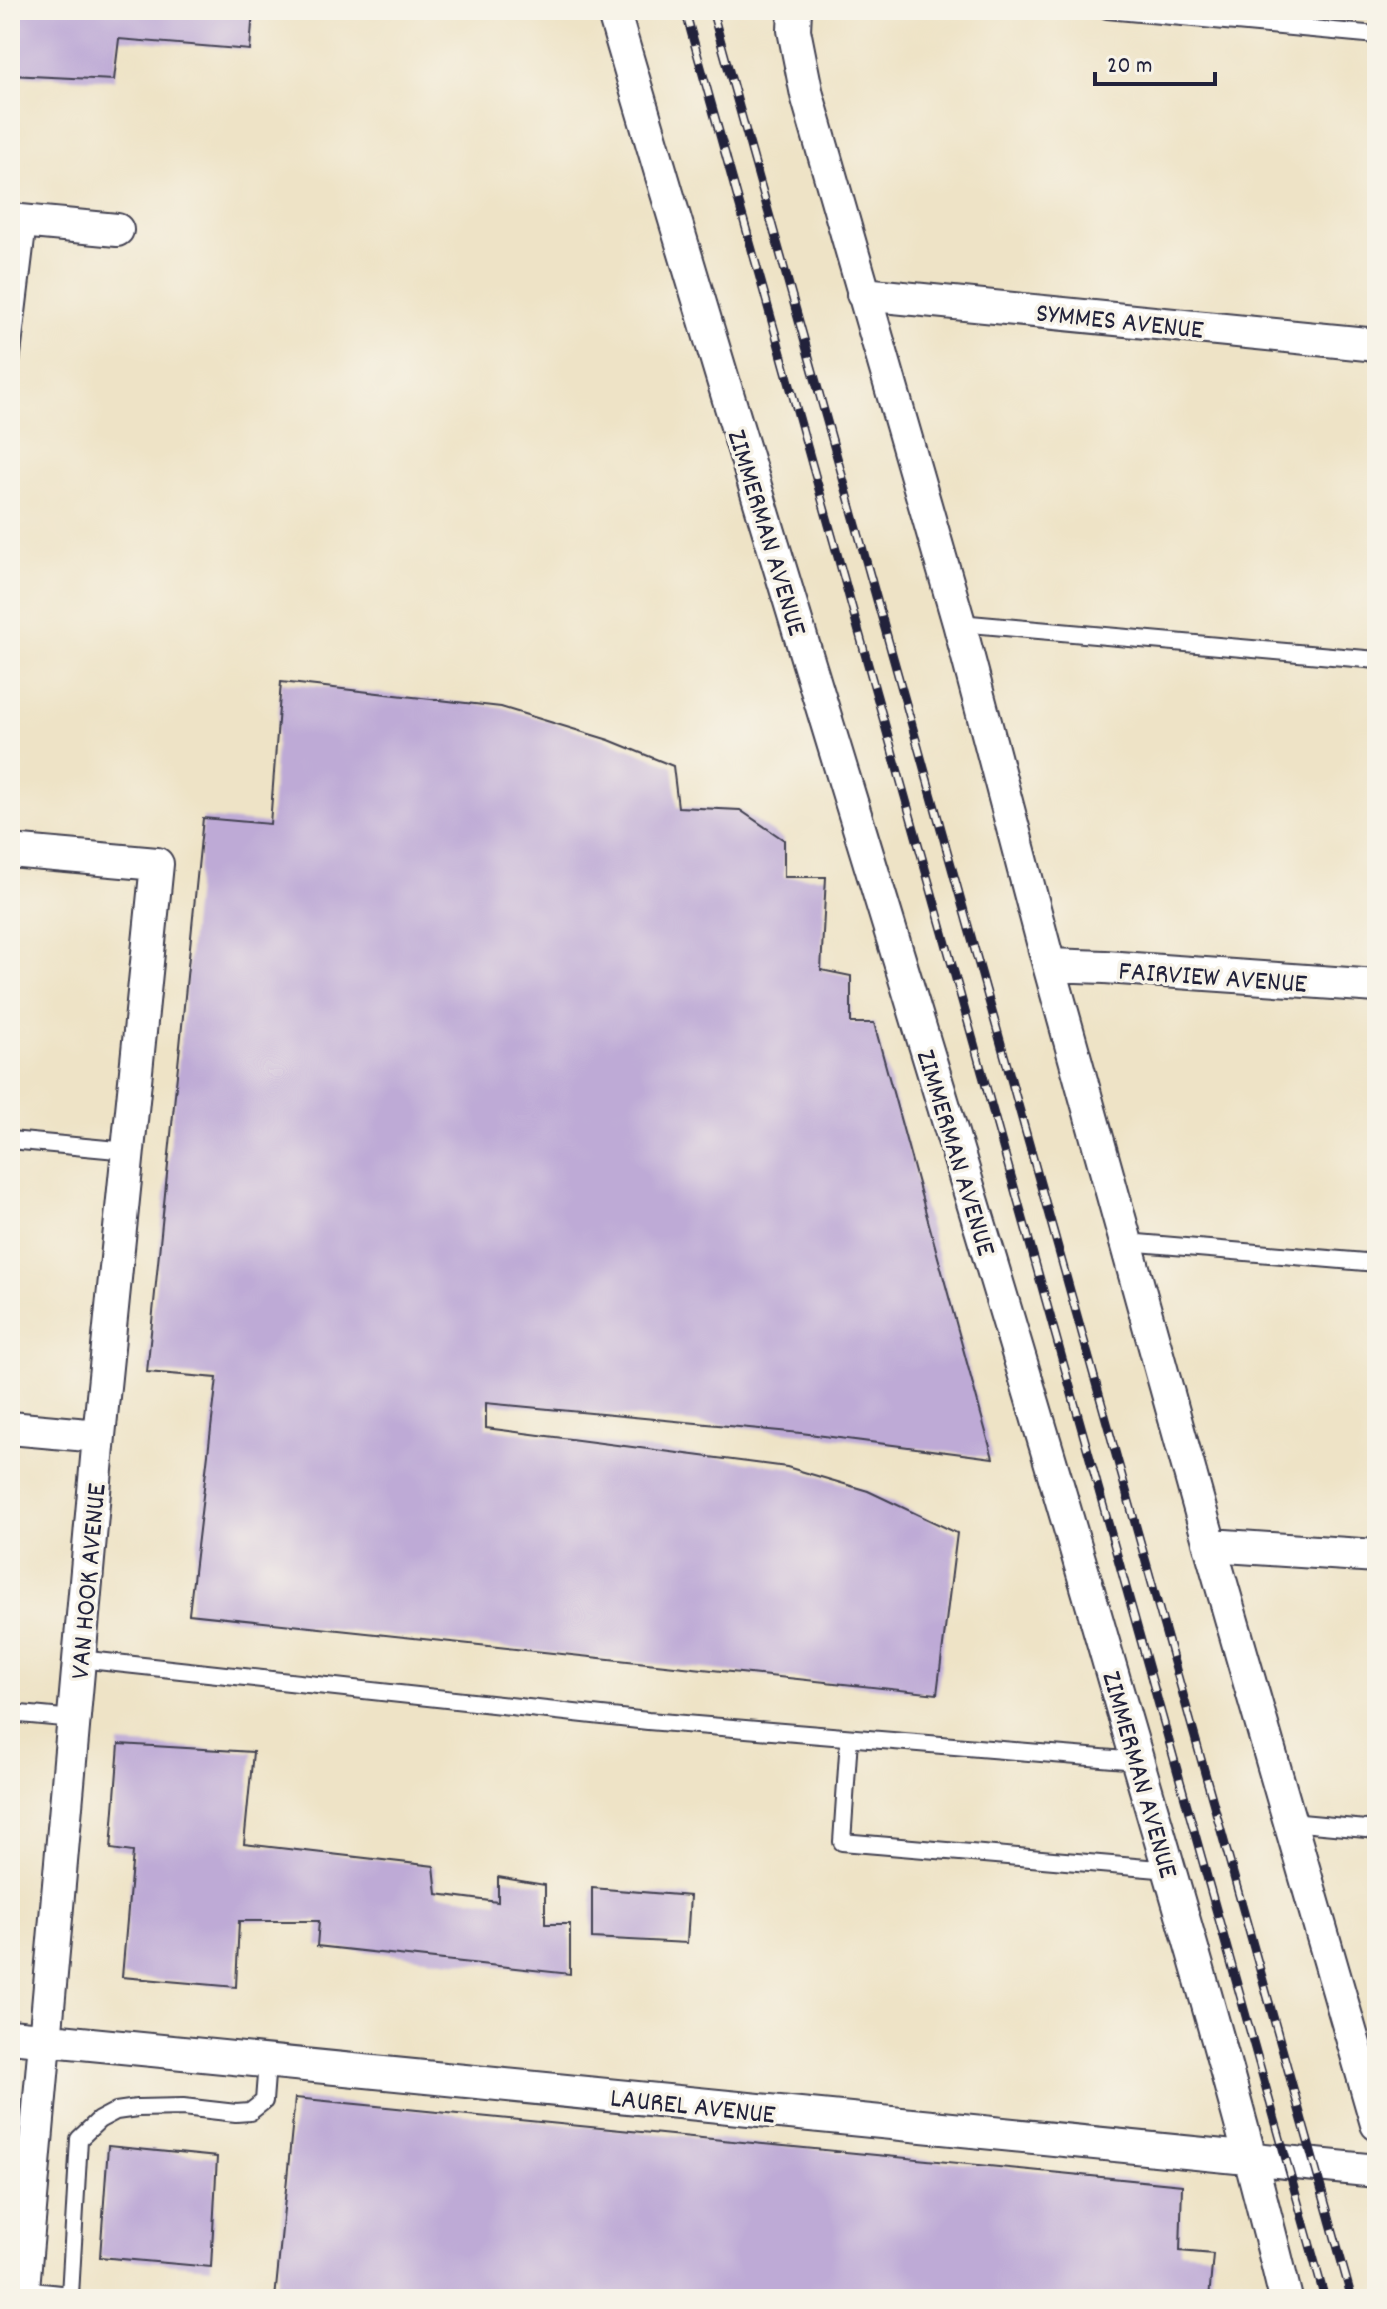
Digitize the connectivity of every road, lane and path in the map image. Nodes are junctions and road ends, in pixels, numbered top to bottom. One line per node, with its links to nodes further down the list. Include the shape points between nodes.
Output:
1 (613, 10): 27 (street, ZIMMERMAN AVENUE)
2 (795, 10): 7 (street, via 807,95)
3 (1107, 10): 4 (lane)
4 (1377, 35)
5 (19, 221): 6 (street); 9 (lane)
6 (117, 230)
7 (863, 294): 8 (street, SYMMES AVENUE); 10 (street)
8 (1377, 345)
9 (10, 371)
10 (959, 623): 11 (lane); 13 (street)
11 (1377, 660)
12 (10, 851): 16 (street, VAN HOOK AVENUE, via 157,864)
13 (1049, 965): 14 (street, FAIRVIEW AVENUE); 17 (street)
14 (1377, 986)
15 (10, 1140): 16 (lane)
16 (128, 1151): 20 (street, VAN HOOK AVENUE)
17 (1126, 1242): 18 (lane); 21 (street)
18 (1377, 1263)
19 (10, 1428): 20 (street)
20 (99, 1436): 23 (street, VAN HOOK AVENUE)
21 (1210, 1545): 22 (street); 28 (street)
22 (1377, 1556)
23 (79, 1659): 25 (street, VAN HOOK AVENUE); 26 (lane)
24 (10, 1713): 25 (lane)
25 (74, 1719): 32 (street, VAN HOOK AVENUE)
26 (849, 1738): 27 (lane); 30 (lane, via 842,1842)
27 (1138, 1761): 30 (street, ZIMMERMAN AVENUE)
28 (1290, 1822): 29 (lane); 34 (street)
29 (1377, 1830)
30 (1170, 1870): 35 (street, ZIMMERMAN AVENUE)
31 (10, 2036): 32 (street, LAUREL AVENUE)
32 (46, 2039): 33 (street, LAUREL AVENUE); 37 (street, VAN HOOK AVENUE)
33 (267, 2062): 35 (street, LAUREL AVENUE); 37 (lane, via 264,2101 250,2112 183,2107 116,2111 79,2139 70,2295)
34 (1377, 2124)
35 (1252, 2160): 36 (street, LAUREL AVENUE); 38 (street, ZIMMERMAN AVENUE)
36 (1377, 2171)
37 (22, 2295)
38 (1286, 2299)

